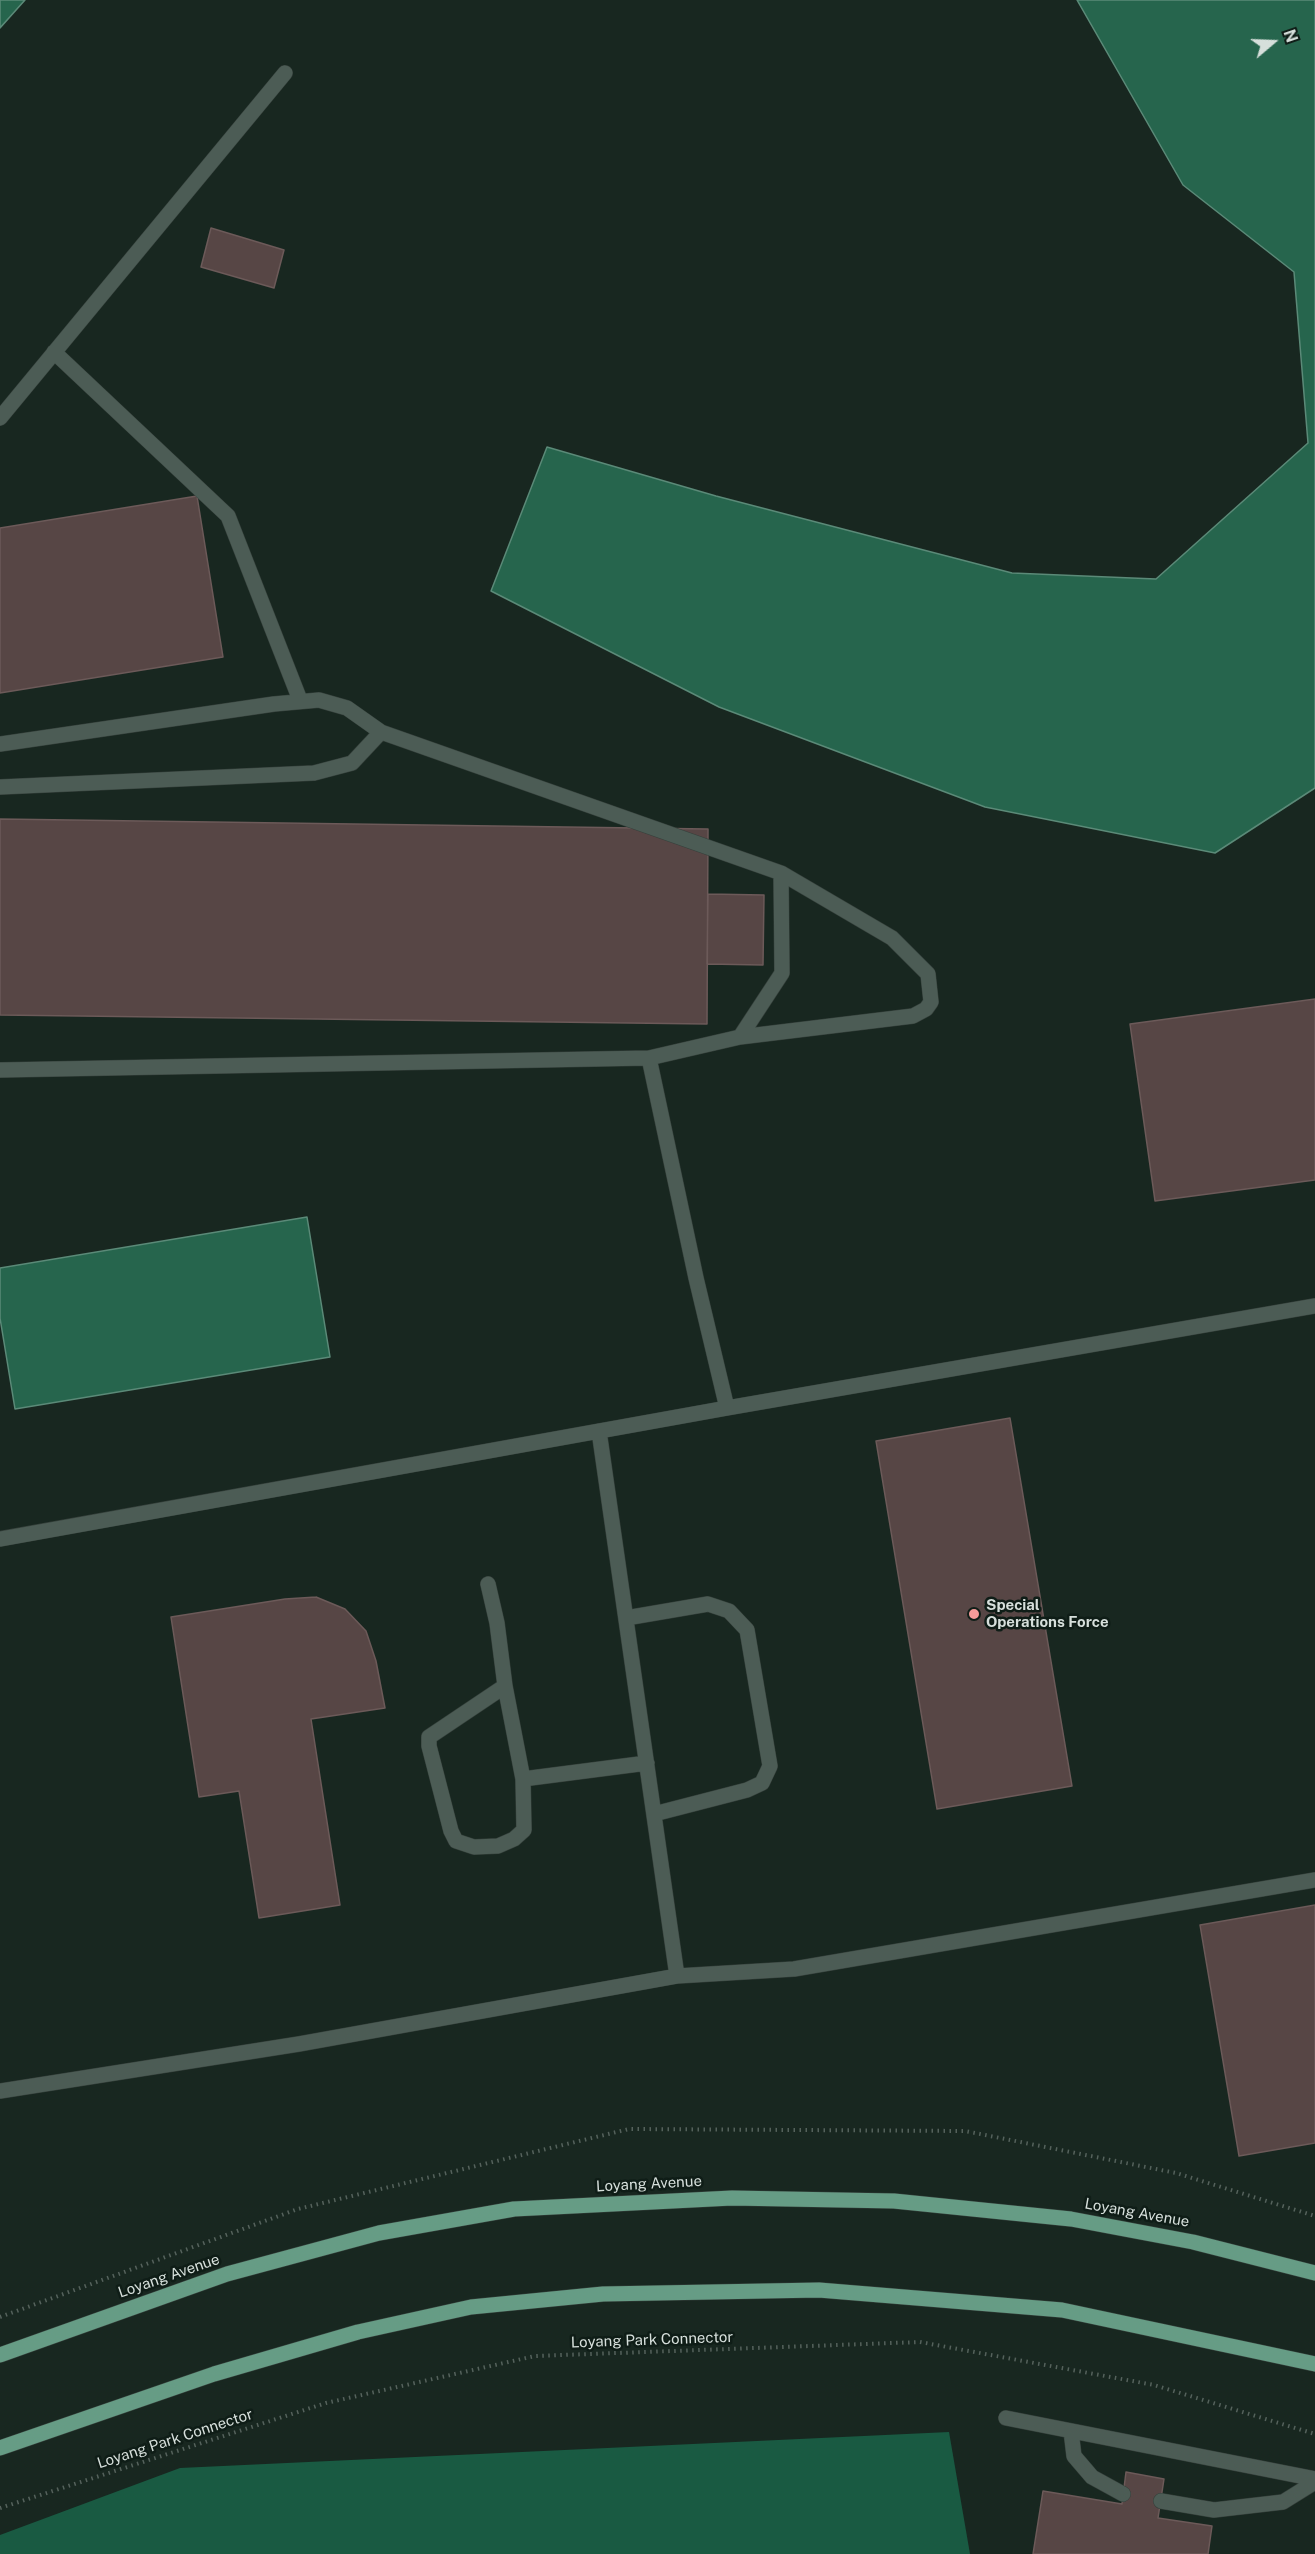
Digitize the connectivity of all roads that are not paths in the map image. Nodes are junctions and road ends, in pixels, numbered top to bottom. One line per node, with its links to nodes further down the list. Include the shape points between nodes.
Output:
1 (285, 73): 2 (lane)
2 (54, 352): 3 (lane); 4 (lane, via 228,516)
3 (0, 418)
4 (300, 700): 5 (lane, via 319,700 347,708); 6 (lane)
5 (381, 732): 7 (lane, via 352,763 314,773); 8 (lane)
6 (0, 744)
7 (0, 787)
8 (781, 873): 9 (lane, via 782,973); 9 (lane, via 892,938 928,974 931,1002 913,1016)
9 (740, 1037): 10 (lane)
10 (649, 1058): 11 (lane); 13 (lane)
11 (0, 1070)
12 (1315, 1305): 13 (lane)
13 (727, 1408): 14 (lane)
14 (599, 1431): 15 (lane); 17 (lane)
15 (0, 1539)
16 (488, 1584): 18 (lane)
17 (626, 1618): 19 (lane); 21 (lane, via 708,1604 729,1611 747,1630 770,1766 762,1783 747,1791)
18 (505, 1686): 20 (lane); 20 (lane, via 429,1737 456,1842 474,1847 498,1846 524,1830)
19 (647, 1763): 20 (lane); 21 (lane)
20 (523, 1779)
21 (654, 1814): 23 (lane)
22 (1315, 1880): 23 (lane, via 794,1969)
23 (677, 1976): 24 (lane, via 298,2044)
24 (0, 2091)
25 (1315, 2273): 26 (main road, Loyang Avenue, via 1193,2242 1071,2219 894,2201 732,2198 514,2209 379,2234 227,2274)
26 (0, 2355)
27 (1315, 2364): 30 (main road, via 1062,2310 819,2290 603,2294 471,2307 358,2332 214,2373)
28 (1006, 2418): 29 (lane)
29 (1071, 2431): 31 (lane); 32 (lane, via 1074,2456 1092,2478)
30 (0, 2448)
31 (1315, 2481): 33 (lane, via 1283,2502 1214,2510)
32 (1123, 2494)
33 (1161, 2501)

